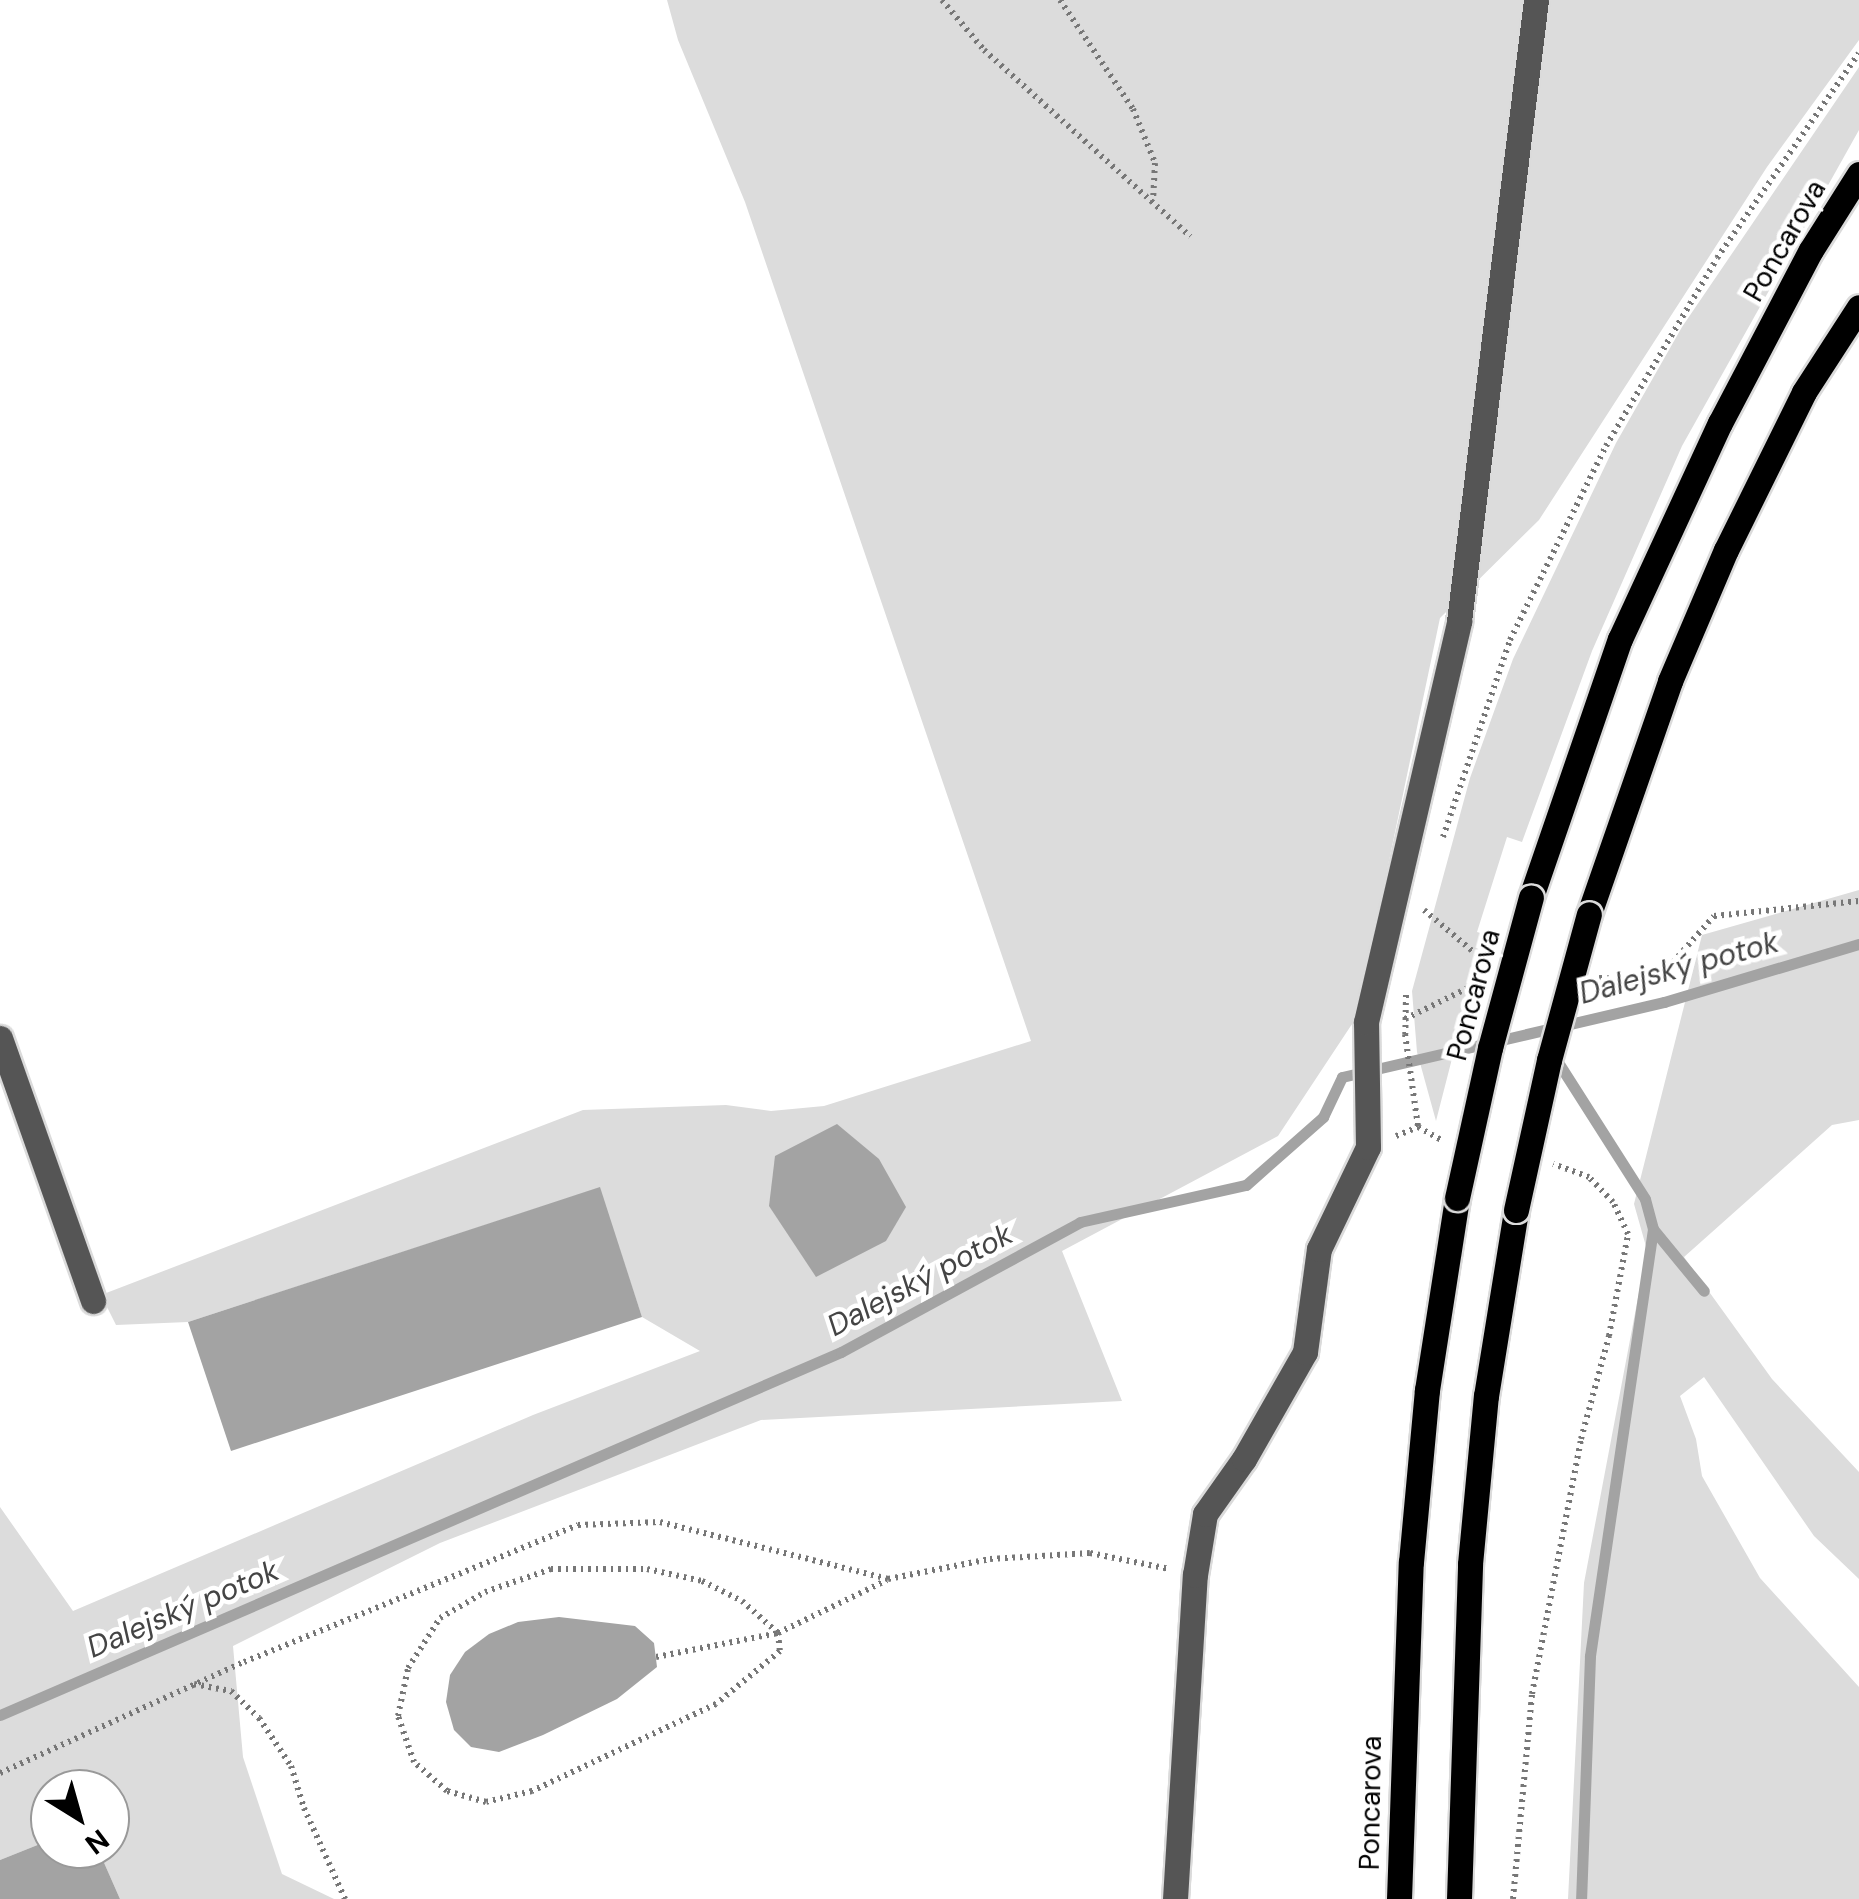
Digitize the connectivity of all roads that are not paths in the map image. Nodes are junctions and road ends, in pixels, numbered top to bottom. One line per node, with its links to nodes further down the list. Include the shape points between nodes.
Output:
1 (1536, 0): 6 (lane, via 1459,621 1366,1022 1368,1148 1318,1249 1305,1352 1205,1514 1195,1575)
2 (1859, 174): 7 (main road, Poncarova, bridge, via 1810,250 1720,423 1620,639 1531,897 1490,1048 1426,1390 1411,1562)
3 (1859, 308): 8 (main road, bridge, via 1804,392 1670,681 1588,914 1548,1060 1486,1396 1470,1564)
4 (0, 1038): 5 (lane)
5 (93, 1301)
6 (1175, 1899)
7 (1399, 1899)
8 (1459, 1899)

